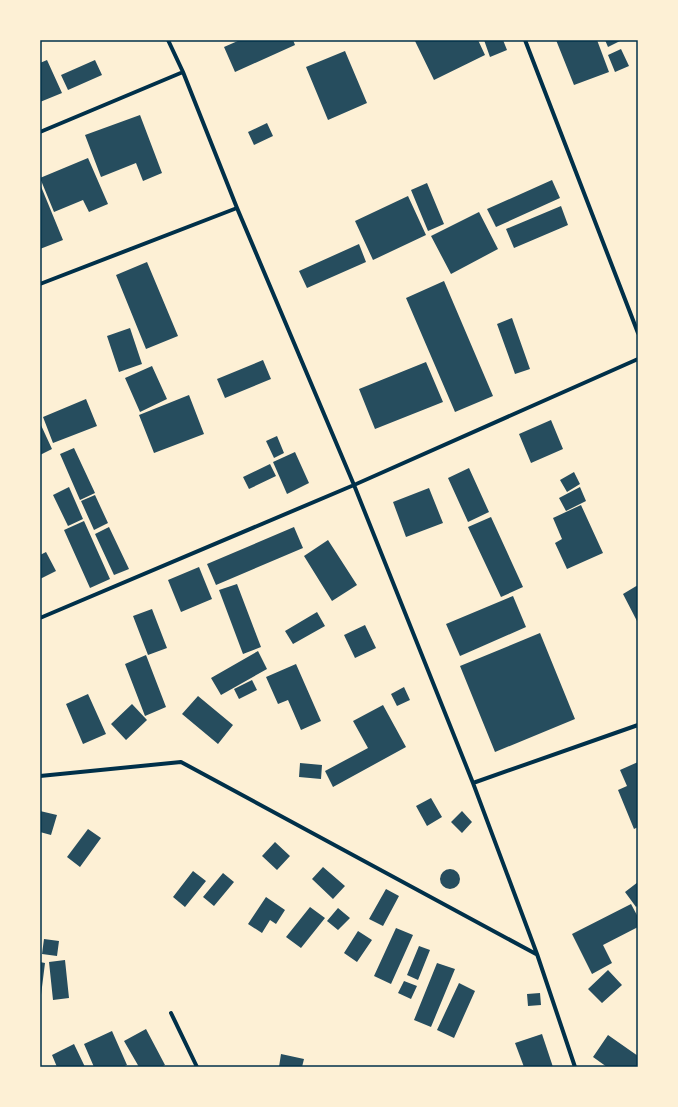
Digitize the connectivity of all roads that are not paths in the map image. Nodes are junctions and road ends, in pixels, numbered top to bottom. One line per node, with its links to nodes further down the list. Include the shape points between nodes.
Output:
1 (168, 40): 3 (street)
2 (525, 40): 7 (street)
3 (183, 72): 4 (street); 5 (street)
4 (40, 132)
5 (237, 208): 6 (street); 9 (street)
6 (40, 284)
7 (638, 333)
8 (638, 359): 9 (street)
9 (354, 486): 10 (street); 13 (street)
10 (40, 618)
11 (638, 725): 13 (street)
12 (40, 776): 14 (street, via 181,762)
13 (473, 783): 14 (street)
14 (537, 954): 17 (street)
15 (171, 1013): 16 (street)
16 (197, 1067)
17 (575, 1067)

